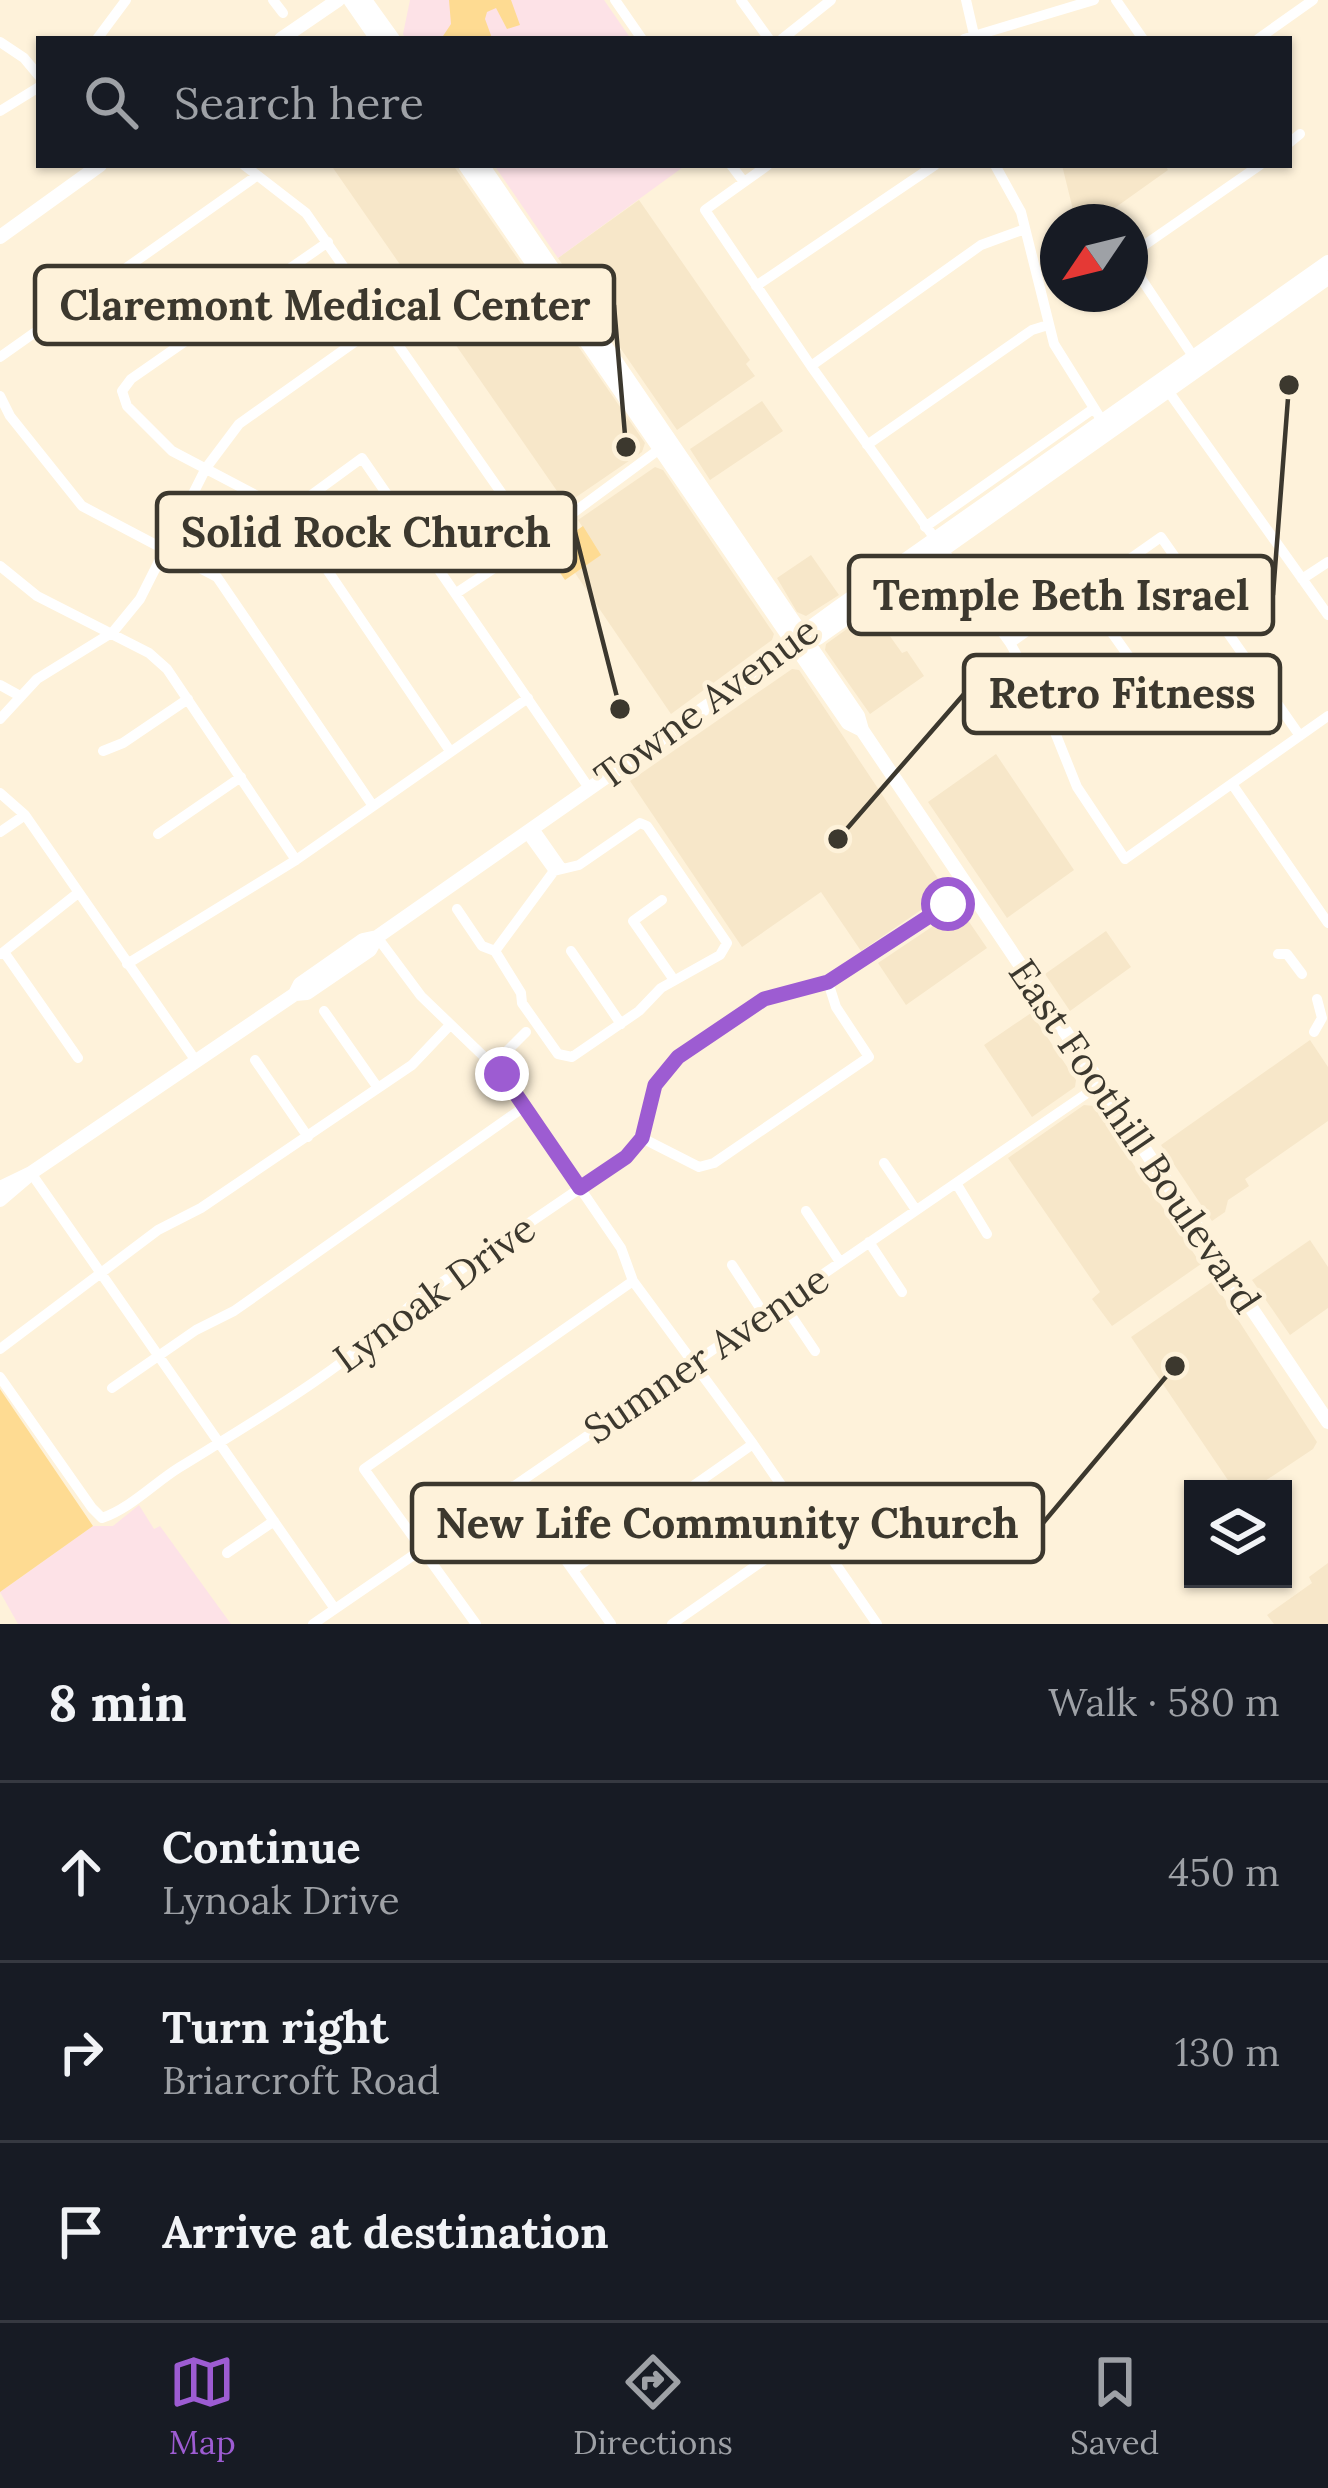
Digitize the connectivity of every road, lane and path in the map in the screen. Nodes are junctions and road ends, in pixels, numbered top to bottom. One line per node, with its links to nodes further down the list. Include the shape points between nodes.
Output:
1 (126, 0): 14 (street)
2 (273, 0): 13 (street)
3 (338, 0): 15 (main road)
4 (350, 0): 16 (main road)
5 (365, 0): 17 (main road)
6 (615, 0): 18 (street)
7 (741, 0): 19 (street)
8 (831, 0): 20 (street)
9 (966, 0): 21 (street)
10 (1094, 0): 22 (street)
11 (1116, 0): 23 (street)
12 (1313, 0): 24 (street)
13 (283, 13)
14 (99, 36)
15 (285, 36)
16 (375, 36)
17 (391, 36)
18 (640, 36)
19 (767, 36)
20 (786, 36)
21 (971, 36)
22 (977, 36)
23 (1141, 36)
24 (1262, 36)
25 (0, 42): 26 (street)
26 (36, 73)
27 (36, 89): 28 (street)
28 (0, 112)
29 (96, 168): 43 (main road)
30 (247, 168): 39 (street)
31 (467, 168): 58 (main road)
32 (484, 168): 58 (main road)
33 (733, 168): 41 (street)
34 (764, 168): 41 (street)
35 (931, 168): 48 (street)
36 (997, 168): 42 (street)
37 (1233, 168): 40 (street)
38 (1256, 168): 40 (street)
39 (255, 177): 44 (street, via 306,213); 52 (street)
40 (1240, 179): 45 (street)
41 (744, 182): 48 (street, via 705,210)
42 (1025, 229): 51 (street); 54 (street, via 981,245)
43 (0, 237)
44 (328, 242): 50 (street); 60 (street, via 122,391 148,430)
45 (1148, 246)
46 (1328, 262): 53 (main road, Towne Avenue)
47 (1328, 278): 53 (main road)
48 (756, 286): 54 (street)
49 (1148, 287): 53 (street)
50 (383, 322): 60 (street, via 239,424); 63 (street)
51 (1048, 325): 57 (street); 59 (street)
52 (0, 357)
53 (1197, 362): 55 (main road, Towne Avenue)
54 (811, 366): 59 (street)
55 (1163, 385): 57 (main road, Towne Avenue); 67 (street)
56 (0, 396): 64 (street, via 82,506)
57 (1101, 420): 62 (main road, Towne Avenue)
58 (666, 444): 63 (street); 72 (main road, East Foothill Boulevard)
59 (867, 445): 62 (street)
60 (206, 468): 61 (street); 64 (street)
61 (288, 512): 68 (street, via 362,458); 85 (street)
62 (935, 539): 72 (main road, Towne Avenue); 73 (street)
63 (535, 541): 68 (street)
64 (163, 547): 71 (street, via 140,598); 90 (street, via 217,577)
65 (1328, 562): 67 (street)
66 (0, 566): 71 (street, via 37,596)
67 (1302, 579): 70 (street)
68 (458, 592): 77 (street)
69 (1083, 592): 73 (street); 74 (street, via 1161,538); 79 (street)
70 (1328, 615)
71 (112, 632): 76 (street); 78 (street, via 149,652)
72 (800, 642): 88 (main road, Towne Avenue); 97 (main road, East Foothill Boulevard)
73 (1010, 643): 87 (street, via 1077,788 1125,860)
74 (1246, 659): 79 (street); 83 (street)
75 (0, 685): 76 (street)
76 (20, 696): 81 (street)
77 (528, 698): 85 (street); 88 (street)
78 (188, 700): 84 (street); 86 (street)
79 (1169, 713): 82 (street)
80 (1328, 716): 83 (street)
81 (0, 719)
82 (1145, 730)
83 (1300, 736): 87 (street)
84 (104, 751)
85 (450, 752): 90 (street)
86 (241, 777): 94 (street); 95 (street)
87 (1232, 784): 101 (street)
88 (589, 788): 92 (main road, Towne Avenue)
89 (0, 793): 91 (street)
90 (373, 806): 95 (street)
91 (26, 815): 93 (street); 98 (street)
92 (530, 829): 96 (street); 102 (main road, Towne Avenue)
93 (0, 832)
94 (158, 835)
95 (296, 860): 107 (street)
96 (558, 869): 103 (street); 109 (street, via 647,826 727,944)
97 (968, 890): 110 (street); 121 (main road, East Foothill Boulevard)
98 (78, 893): 105 (street); 107 (street)
99 (662, 900): 109 (street, via 633,921)
100 (457, 909): 103 (street, via 482,946)
101 (1328, 923)
102 (377, 937): 114 (street); 119 (main road, Towne Avenue)
103 (495, 951): 113 (street, via 558,1054 572,1057)
104 (571, 951): 113 (street)
105 (2, 953): 117 (street)
106 (1278, 954): 108 (street)
107 (127, 964): 119 (street)
108 (1301, 974)
109 (674, 980): 113 (street)
110 (828, 982): 125 (street, via 764,999 668,1065); 125 (street, via 869,1057 714,1163 699,1167)
111 (1317, 999): 116 (street, via 1322,1018)
112 (324, 1011): 122 (street)
113 (621, 1024)
114 (450, 1025): 120 (street); 122 (street)
115 (526, 1032): 120 (street)
116 (1314, 1032)
117 (77, 1058)
118 (255, 1060): 124 (street)
119 (196, 1061): 127 (main road, Towne Avenue)
120 (494, 1064): 123 (street)
121 (1099, 1085): 128 (street, Sumner Avenue); 149 (main road, East Foothill Boulevard)
122 (378, 1088): 124 (street)
123 (524, 1107): 129 (street); 145 (street)
124 (308, 1137): 138 (street)
125 (642, 1138): 129 (street, Lynoak Drive)
126 (884, 1163): 132 (street)
127 (31, 1174): 130 (main road, Towne Avenue); 131 (main road, Towne Avenue); 138 (street)
128 (956, 1183): 132 (street, Sumner Avenue); 134 (street)
129 (580, 1188): 139 (street); 150 (street, Lynoak Drive)
130 (0, 1189)
131 (0, 1199)
132 (916, 1210): 135 (street, Sumner Avenue)
133 (806, 1211): 136 (street)
134 (987, 1234)
135 (869, 1242): 136 (street, Sumner Avenue); 140 (street)
136 (840, 1262): 141 (street, Sumner Avenue)
137 (731, 1265): 142 (street)
138 (99, 1272): 143 (street); 145 (street)
139 (633, 1281): 146 (street); 155 (street, via 364,1469)
140 (902, 1292)
141 (782, 1302): 142 (street, Sumner Avenue); 144 (street)
142 (764, 1314): 146 (street, Sumner Avenue)
143 (0, 1349)
144 (815, 1352)
145 (158, 1356): 148 (street); 150 (street)
146 (691, 1364): 151 (street); 152 (street, Sumner Avenue)
147 (0, 1377): 150 (street, Lynoak Drive, via 102,1518)
148 (112, 1388)
149 (1328, 1422)
150 (218, 1444): 153 (street)
151 (753, 1444): 154 (street); 157 (street)
152 (513, 1486): 155 (street, Sumner Avenue); 157 (street)
153 (274, 1521): 156 (street); 158 (street)
154 (810, 1528): 162 (street); 163 (street)
155 (423, 1548): 158 (street, Sumner Avenue); 160 (street)
156 (227, 1553)
157 (573, 1570): 161 (street)
158 (335, 1609): 159 (street, Sumner Avenue)
159 (314, 1624)
160 (476, 1624)
161 (611, 1624)
162 (672, 1624)
163 (877, 1624)

